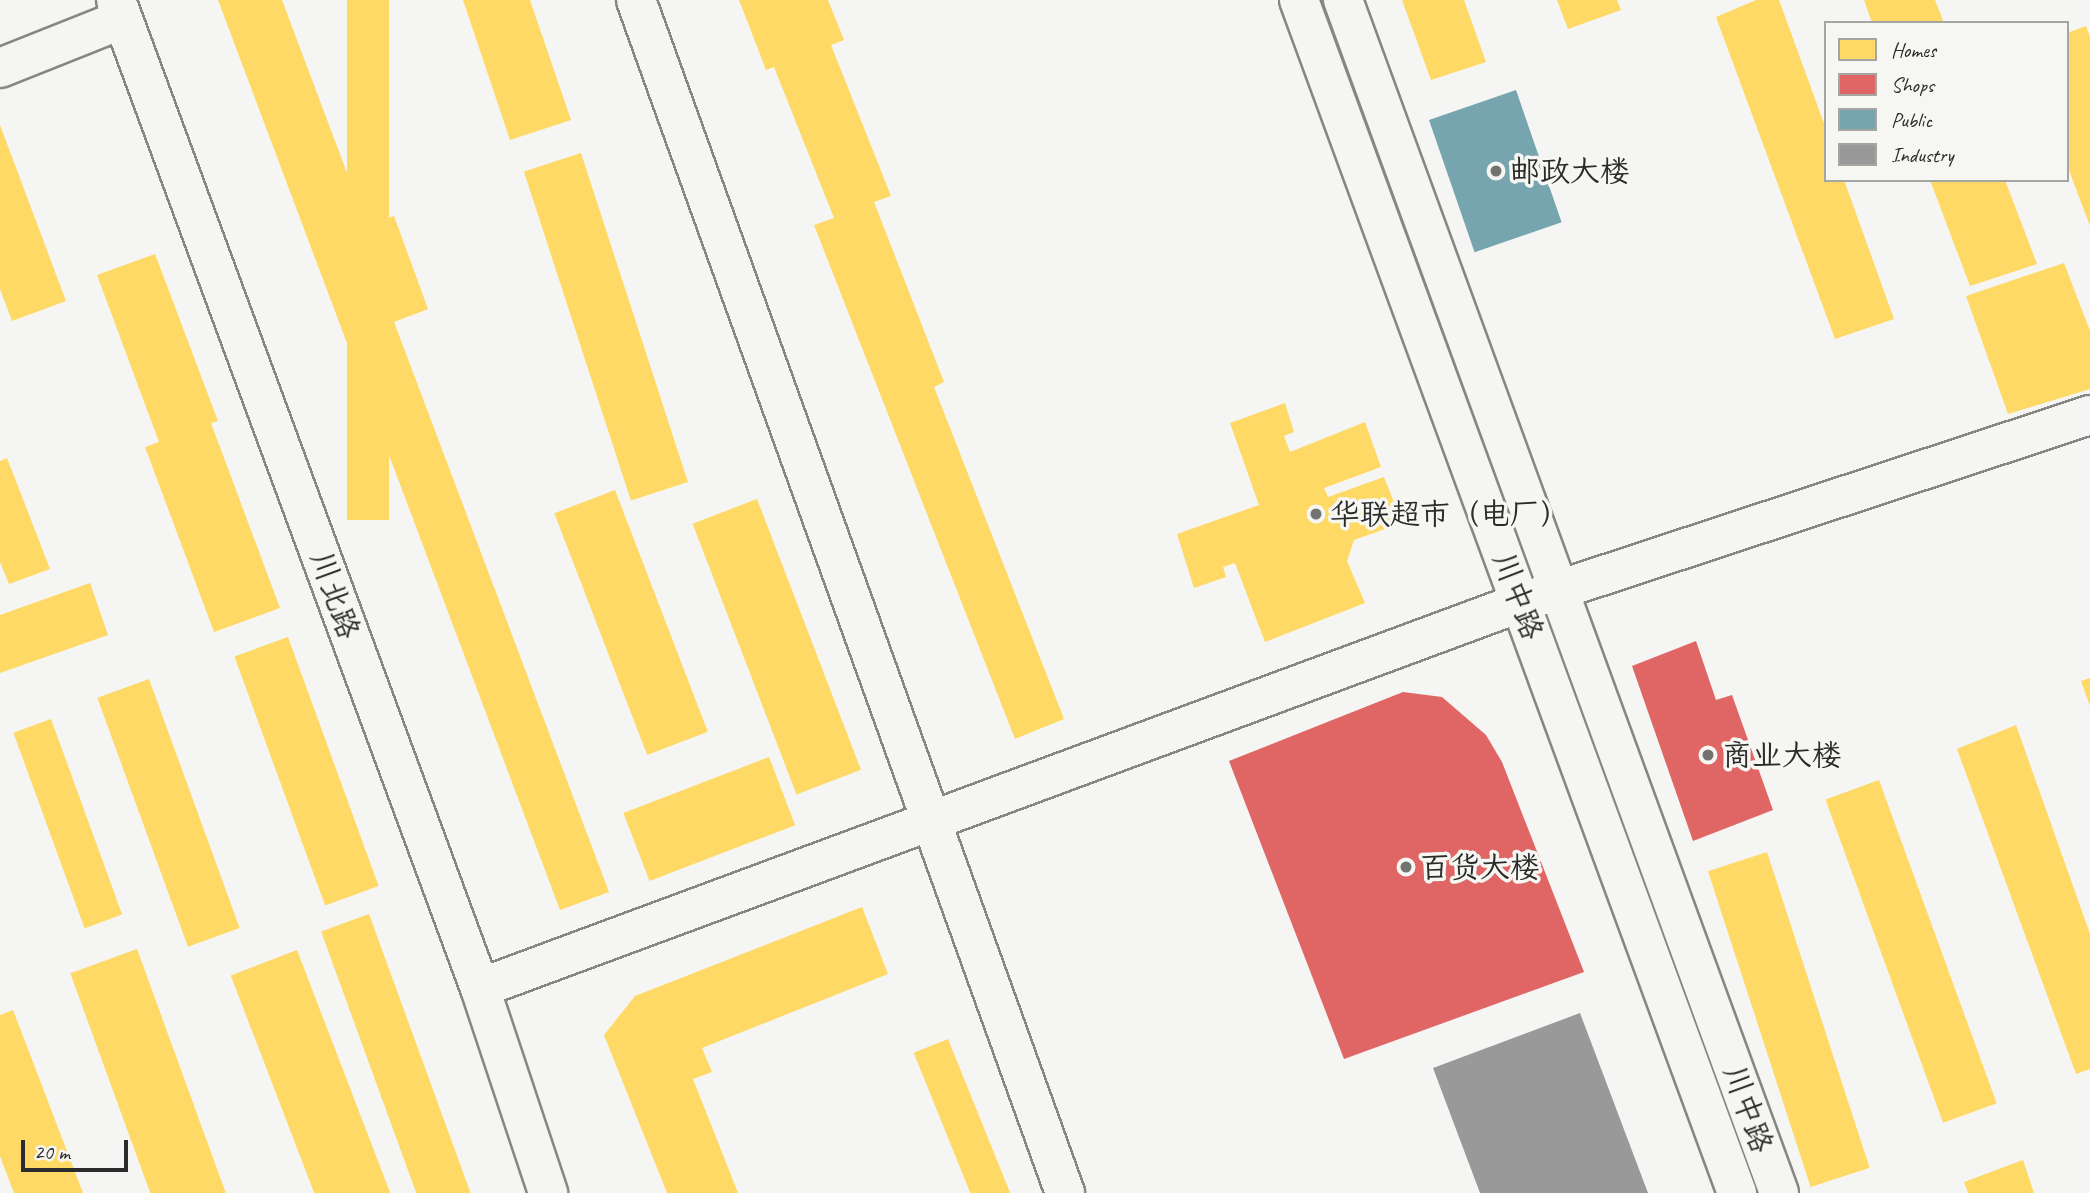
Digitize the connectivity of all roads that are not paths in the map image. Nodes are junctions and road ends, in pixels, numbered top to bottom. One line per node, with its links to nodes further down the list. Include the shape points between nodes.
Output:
1 (636, 0): 9 (street)
2 (1299, 0): 8 (street, 川中路)
3 (1343, 0): 7 (street, 川中路)
4 (119, 9): 5 (street); 10 (street, 川北路)
5 (0, 68)
6 (2090, 415): 7 (street)
7 (1559, 589): 8 (street); 14 (street, 川中路)
8 (1521, 602): 9 (street); 13 (street, 川中路)
9 (930, 822): 10 (street); 12 (street)
10 (480, 988): 11 (street, 川北路)
11 (548, 1193)
12 (1065, 1193)
13 (1737, 1193)
14 (1779, 1193)

